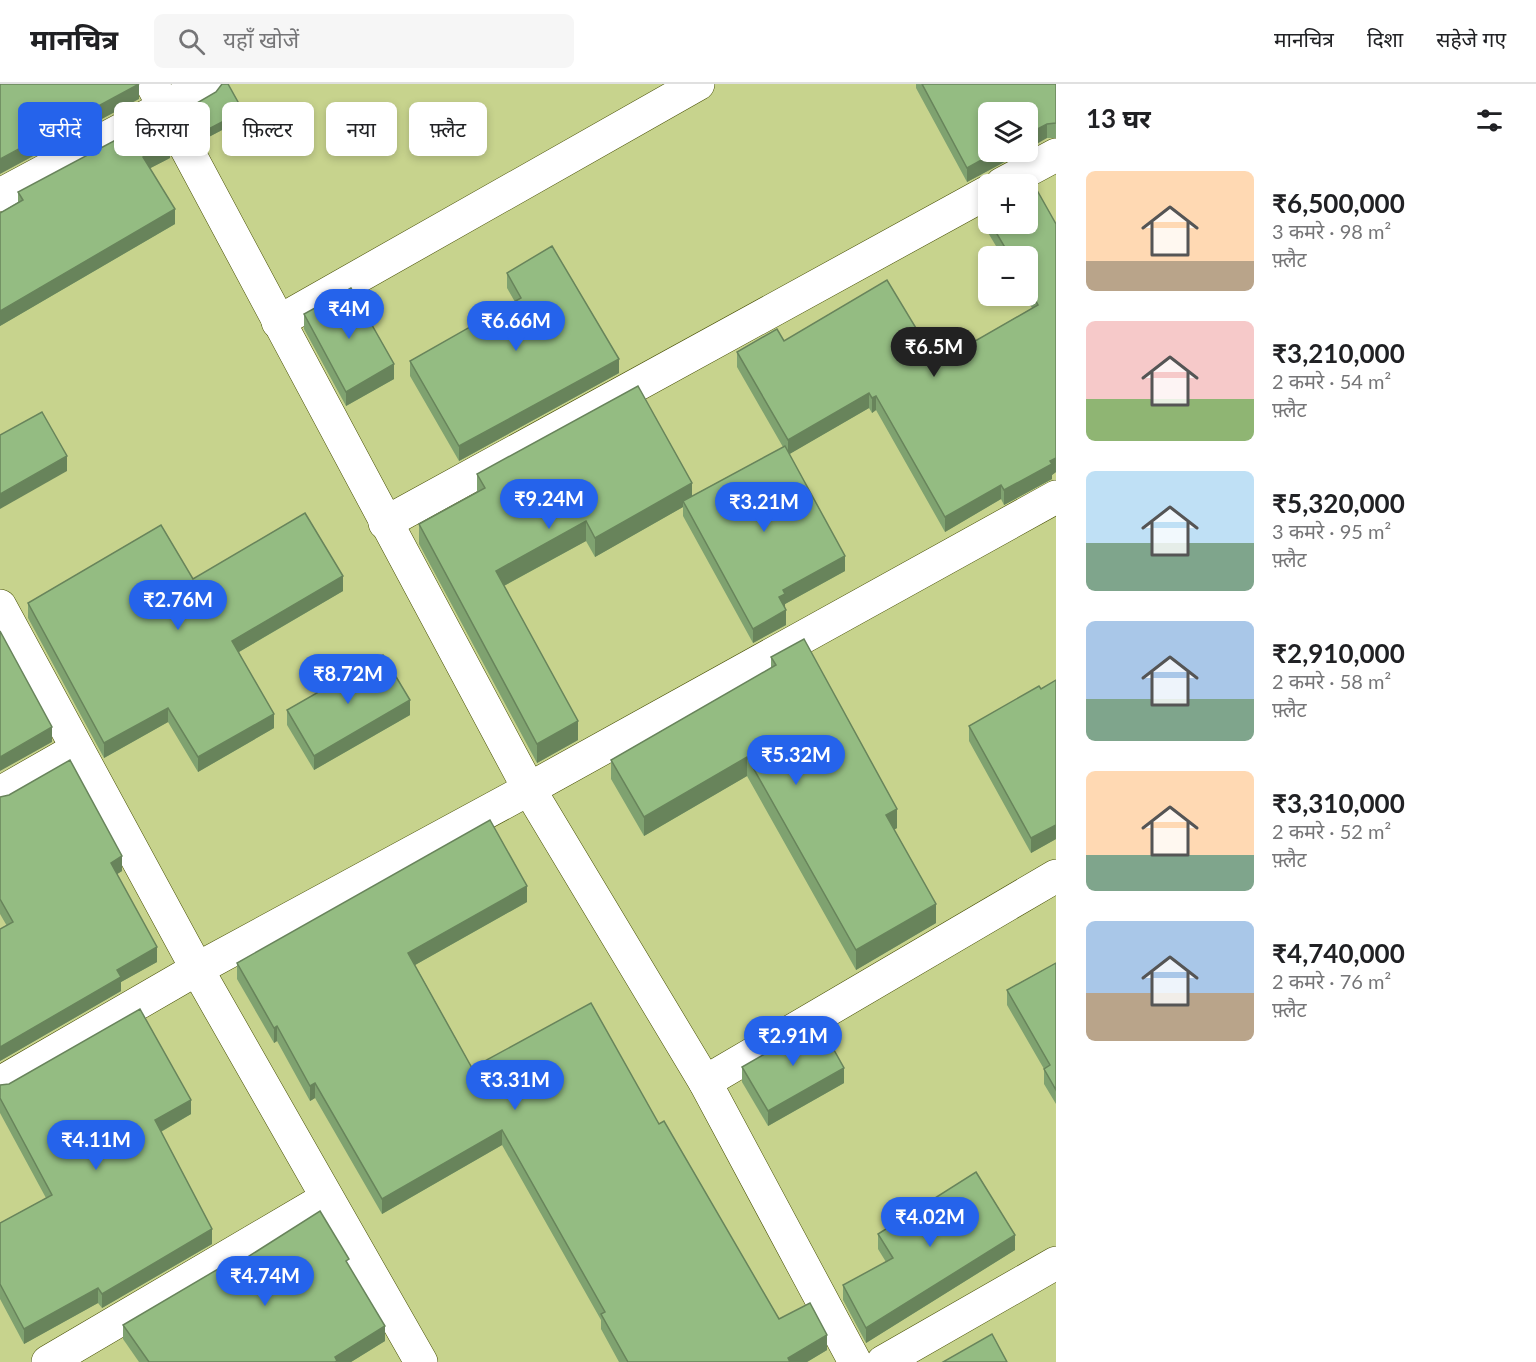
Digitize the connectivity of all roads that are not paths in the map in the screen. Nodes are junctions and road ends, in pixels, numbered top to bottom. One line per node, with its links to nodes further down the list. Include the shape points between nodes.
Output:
1 (207, 84): 3 (street)
2 (698, 84): 8 (street)
3 (158, 96): 6 (street); 8 (street)
4 (1056, 155): 5 (street)
5 (1021, 174)
6 (0, 195)
7 (978, 197): 10 (street)
8 (278, 322): 10 (street)
9 (1056, 497): 13 (street)
10 (385, 523): 13 (street)
11 (0, 606): 12 (street)
12 (77, 749): 14 (street); 16 (street)
13 (529, 789): 16 (street); 17 (street)
14 (0, 793)
15 (1056, 876): 17 (street)
16 (197, 969): 18 (street); 19 (street)
17 (705, 1082): 23 (street)
18 (0, 1083)
19 (327, 1198): 21 (street); 22 (street)
20 (1056, 1263): 24 (street)
21 (418, 1361)
22 (48, 1362)
23 (855, 1362)
24 (883, 1362)

